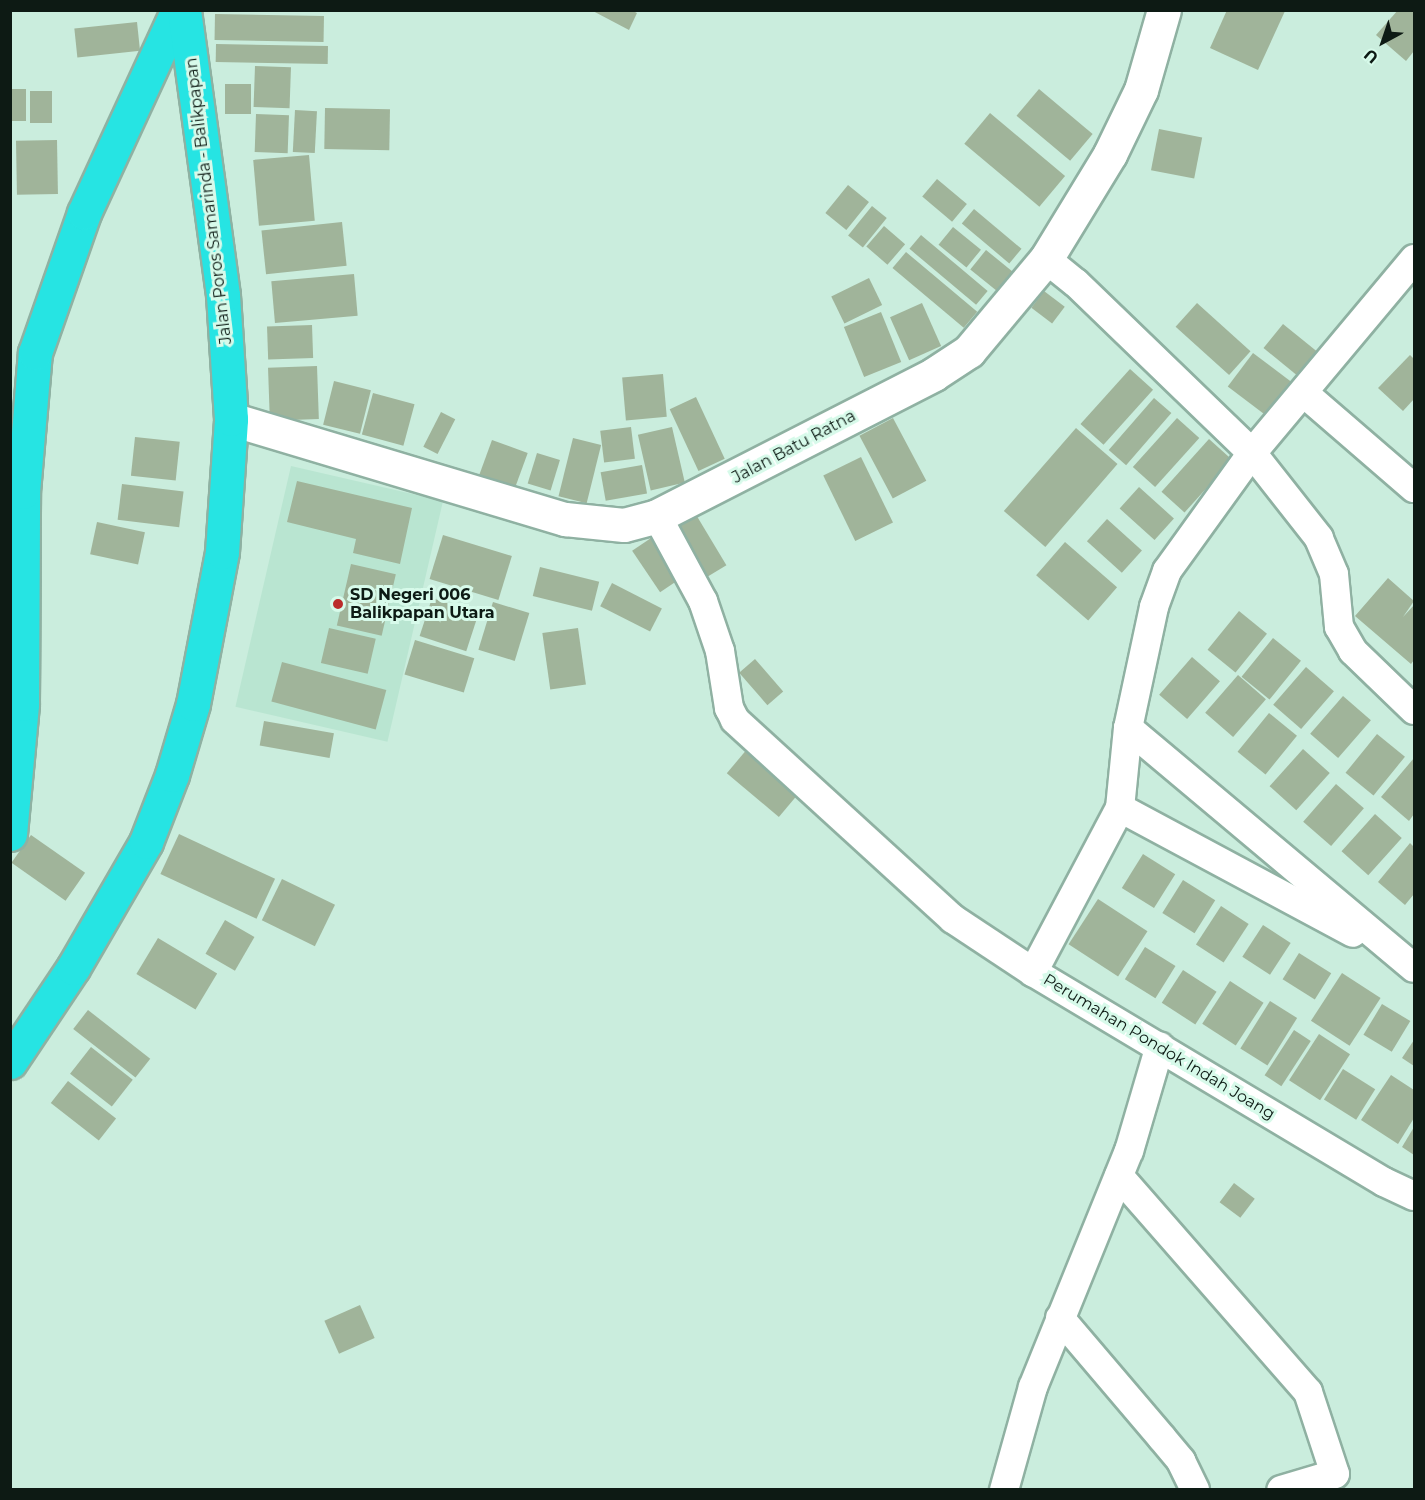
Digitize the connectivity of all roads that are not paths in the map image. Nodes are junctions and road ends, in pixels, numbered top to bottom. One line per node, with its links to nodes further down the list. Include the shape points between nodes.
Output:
1 (178, 10): 14 (highway, Jalan Poros Samarinda - Balikpapan, via 84,213 34,353 23,492 22,704)
2 (184, 10): 7 (highway, Jalan Poros Samarinda - Balikpapan, via 224,295)
3 (1164, 10): 5 (street, Jalan Batu Ratna, via 1126,122)
4 (1414, 259): 6 (street, Perumahan Pondok Indah Joang)
5 (1046, 260): 8 (street, via 1076,283); 10 (street, Jalan Batu Ratna, via 969,351)
6 (1305, 394): 8 (street, Perumahan Pondok Indah Joang); 9 (street)
7 (231, 419): 10 (street, Jalan Batu Ratna, via 565,519 624,525); 18 (highway, Jalan Poros Samarinda - Balikpapan, via 222,552 193,704 172,775 146,842)
8 (1252, 453): 11 (street, via 1319,538 1334,574 1340,627 1353,651); 12 (street, Perumahan Pondok Indah Joang, via 1167,571 1154,607)
9 (1414, 488)
10 (657, 516): 16 (street, via 703,601 720,651 729,708 735,720 953,919)
11 (1414, 710)
12 (1128, 729): 13 (street, Perumahan Pondok Indah Joang); 15 (street)
13 (1120, 808): 15 (street); 16 (street, Perumahan Pondok Indah Joang)
14 (10, 834)
15 (1410, 964)
16 (1033, 972): 17 (street, Perumahan Pondok Indah Joang)
17 (1160, 1046): 19 (street); 20 (street, Perumahan Pondok Indah Joang, via 1384,1182)
18 (10, 1062)
19 (1119, 1176): 21 (street); 24 (street, via 1308,1392 1335,1474)
20 (1414, 1196)
21 (1060, 1318): 22 (street, via 1033,1387); 23 (street, via 1181,1461)
22 (1004, 1490)
23 (1195, 1490)
24 (1281, 1490)

